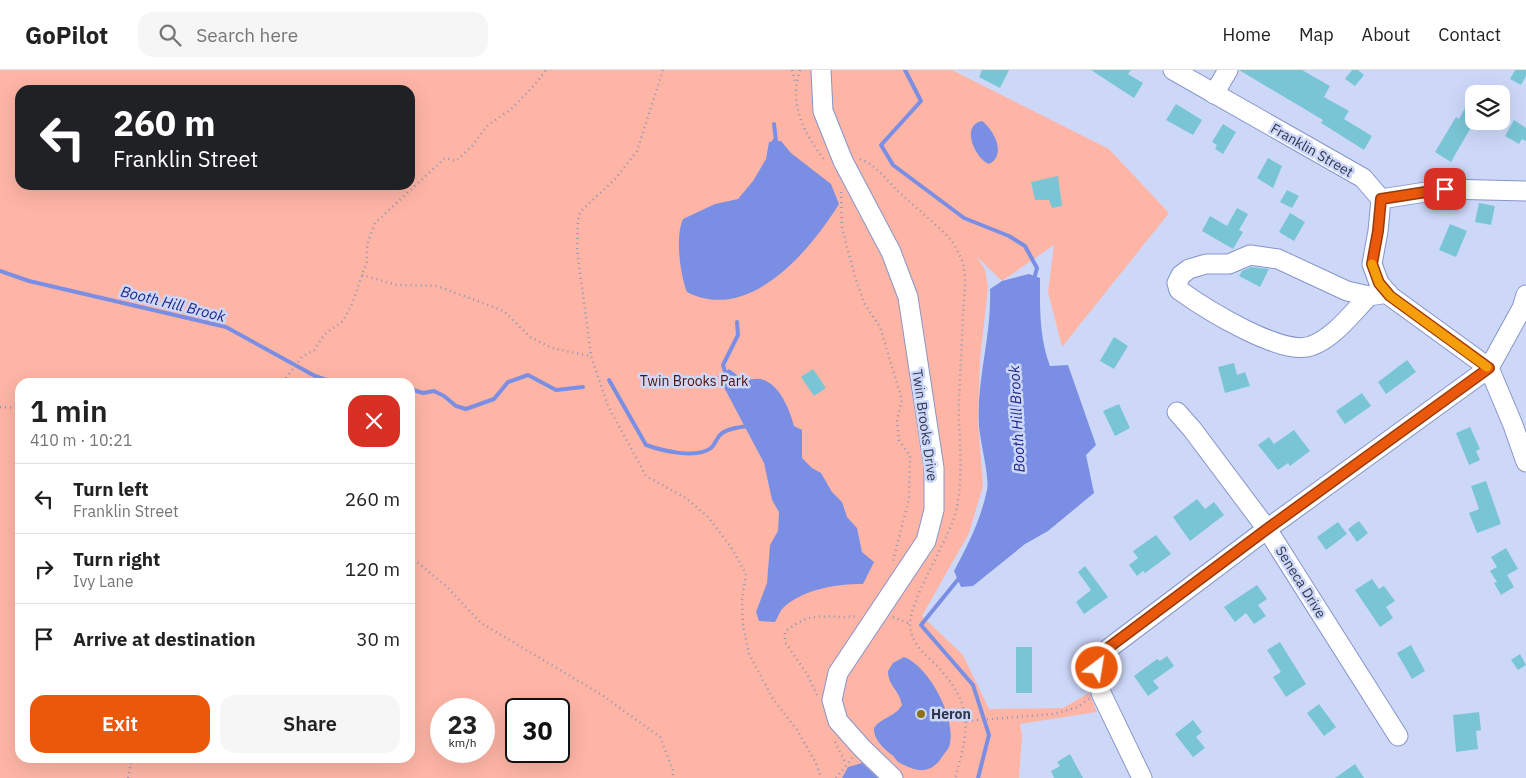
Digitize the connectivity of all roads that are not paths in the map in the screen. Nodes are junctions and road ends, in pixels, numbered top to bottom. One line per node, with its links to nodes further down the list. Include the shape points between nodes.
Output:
1 (821, 70): 15 (street, Twin Brooks Drive, via 823,111 843,161 891,252 908,296 934,468 934,510 926,541 838,673 832,700 838,721)
2 (1173, 70): 4 (street, Franklin Street)
3 (1228, 70): 4 (street)
4 (1214, 94): 6 (street, Franklin Street, via 1363,178)
5 (1526, 191): 6 (street, via 1445,189)
6 (1381, 199): 7 (street, via 1372,264 1379,283)
7 (1388, 293): 9 (street); 10 (street)
8 (1526, 295): 10 (street)
9 (1368, 296): 9 (street, via 1347,291 1278,259 1250,255 1230,264 1206,264 1189,270 1181,275 1177,284 1179,290 1216,314 1246,330 1298,349 1326,339)
10 (1489, 368): 12 (street); 13 (street)
11 (1177, 412): 13 (street, Seneca Drive)
12 (1526, 462)
13 (1267, 529): 14 (street, Seneca Drive); 16 (street, via 1108,648 1097,668 1101,693)
14 (1398, 736)
15 (893, 778)
16 (1142, 778)

